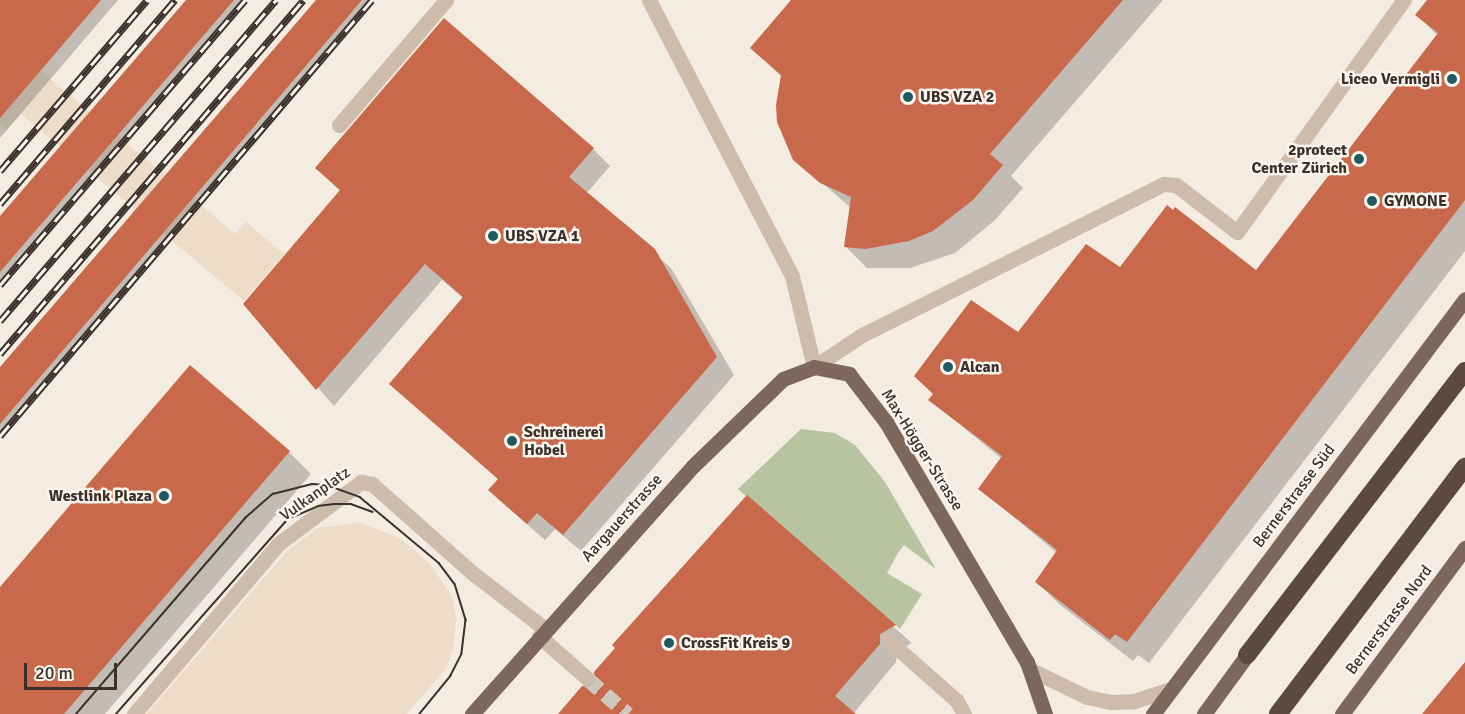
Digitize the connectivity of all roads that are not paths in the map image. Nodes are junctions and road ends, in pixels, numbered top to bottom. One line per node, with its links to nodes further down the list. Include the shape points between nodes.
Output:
1 (446, 0): 4 (street)
2 (649, 0): 6 (street, via 792,276)
3 (1404, 0): 6 (street, via 1238,232 1176,185 1164,184 862,336)
4 (339, 124)
5 (1465, 299): 15 (main road, Bernerstrasse Süd)
6 (814, 367): 10 (main road, Aargauerstrasse, via 783,379 693,466); 13 (main road, Max-Högger-Strasse, via 849,374 864,390)
7 (1465, 371): 12 (highway)
8 (1465, 467): 22 (highway)
9 (1465, 548): 23 (main road, Bernerstrasse Nord)
10 (542, 633): 14 (street, Vulkanplatz); 16 (street, Vulkanplatz, via 372,484 362,482 278,544); 17 (main road, Aargauerstrasse)
11 (888, 640): 18 (street, via 957,701)
12 (1247, 655): 21 (main road)
13 (1031, 670): 15 (street, via 1087,698 1111,702 1134,701); 19 (main road, Max-Högger-Strasse)
14 (588, 679)
15 (1170, 689): 20 (main road, Bernerstrasse Süd)
16 (134, 714)
17 (472, 714)
18 (964, 714)
19 (1045, 714)
20 (1153, 714)
21 (1204, 714)
22 (1278, 714)
23 (1342, 714)

